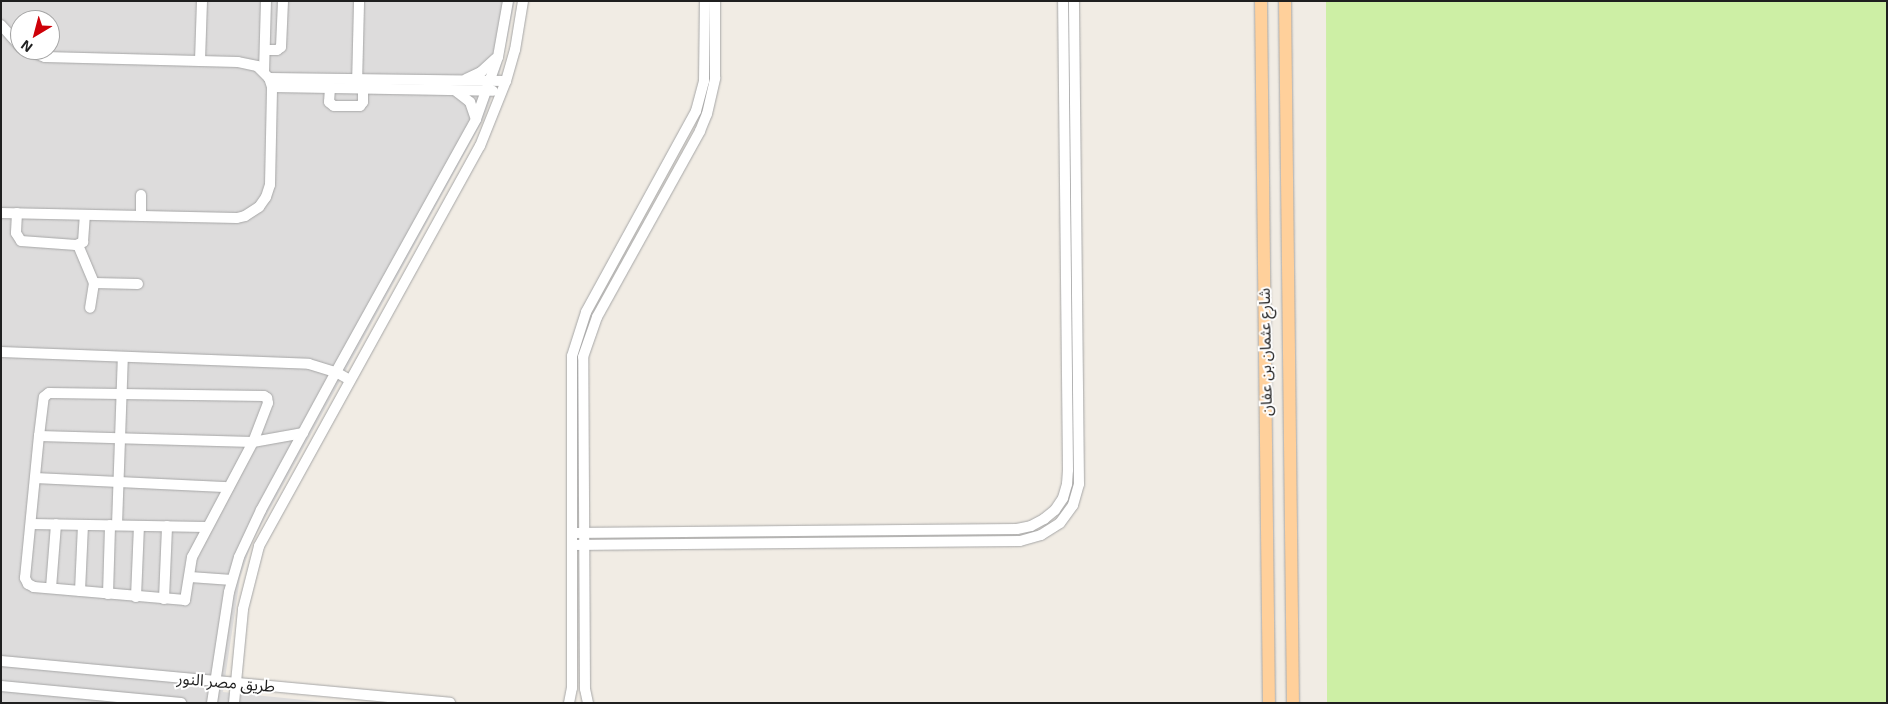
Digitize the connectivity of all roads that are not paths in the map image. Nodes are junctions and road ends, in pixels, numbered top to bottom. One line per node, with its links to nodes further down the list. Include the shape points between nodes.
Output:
1 (202, 1): 18 (street)
2 (266, 1): 15 (street)
3 (283, 1): 15 (street, via 281,47)
4 (359, 1): 21 (street)
5 (508, 1): 17 (street)
6 (523, 1): 23 (street, via 515,50)
7 (705, 1): 56 (street, via 704,81 696,112 586,312 575,340 571,371)
8 (715, 1): 55 (street, via 715,78 707,114 696,140 597,317 583,357)
9 (1063, 1): 55 (street, via 1068,484 1055,510 1044,520 1017,529)
10 (1074, 1): 58 (street, via 1079,484 1073,505 1060,523 1041,535 1020,541)
11 (1261, 1): 71 (main road, شارع عثمان بن عفان)
12 (1285, 1): 66 (main road, شارع عثمان بن عفان)
13 (1, 25): 14 (street)
14 (10, 35)
15 (265, 50): 19 (street)
16 (60, 57): 18 (street)
17 (498, 57): 20 (street, via 481,72); 22 (street)
18 (200, 61): 19 (street, via 248,62)
19 (268, 79): 21 (street); 24 (street); 31 (street, via 270,185 259,207 237,218)
20 (460, 80): 21 (street); 22 (street)
21 (359, 85): 24 (street); 24 (street, via 361,105 334,106 329,102); 25 (street)
22 (489, 86): 23 (street); 25 (street); 26 (street)
23 (504, 86): 39 (street, via 480,146)
24 (330, 88)
25 (456, 90): 26 (street, via 470,102)
26 (476, 119): 38 (street)
27 (141, 195): 31 (street)
28 (1, 213): 29 (street)
29 (17, 213): 30 (street); 32 (street, via 16,233 21,241)
30 (85, 215): 31 (street); 32 (street, via 83,242)
31 (141, 216)
32 (78, 245): 33 (street)
33 (94, 283): 34 (street); 35 (street)
34 (138, 284)
35 (90, 308)
36 (1, 352): 37 (street)
37 (123, 357): 38 (street, via 309,364); 40 (street)
38 (336, 372): 39 (street); 41 (street)
39 (350, 380): 69 (street, via 259,546 243,610)
40 (122, 394): 42 (street, via 46,394); 43 (street); 44 (street, via 264,396 268,403)
41 (302, 433): 44 (street); 60 (street, via 261,510)
42 (39, 436): 43 (street); 45 (street)
43 (120, 439): 44 (street); 46 (street)
44 (253, 442): 47 (street)
45 (35, 478): 46 (street); 48 (street)
46 (118, 481): 47 (street); 51 (street)
47 (230, 487): 54 (street)
48 (31, 524): 49 (street); 61 (street, via 25,578 34,587)
49 (56, 524): 50 (street); 61 (street)
50 (83, 525): 51 (street); 62 (street)
51 (114, 525): 52 (street); 63 (street)
52 (139, 526): 53 (street); 64 (street)
53 (167, 526): 54 (street); 65 (street)
54 (206, 527): 59 (street, via 192,557)
55 (583, 532): 56 (street); 58 (street)
56 (572, 533): 57 (street)
57 (572, 545): 58 (street); 76 (street, via 572,688)
58 (584, 545): 77 (street, via 585,689)
59 (190, 577): 60 (street); 65 (street, via 184,600)
60 (232, 580): 68 (street)
61 (51, 588): 62 (street)
62 (80, 591): 63 (street)
63 (108, 594): 64 (street)
64 (136, 597): 65 (street)
65 (164, 599)
66 (1293, 660): 78 (main road, شارع عثمان بن عفان); 79 (main road)
67 (1, 661): 68 (street, طريق مصر النور)
68 (215, 681): 69 (street, طريق مصر النور); 73 (street)
69 (237, 683): 74 (street); 75 (street, طريق مصر النور)
70 (1, 686): 72 (street, طريق مصر النور)
71 (1269, 702)
72 (181, 703)
73 (212, 703)
74 (234, 703)
75 (450, 703)
76 (569, 703)
77 (588, 703)
78 (1293, 703)
79 (1302, 703)

